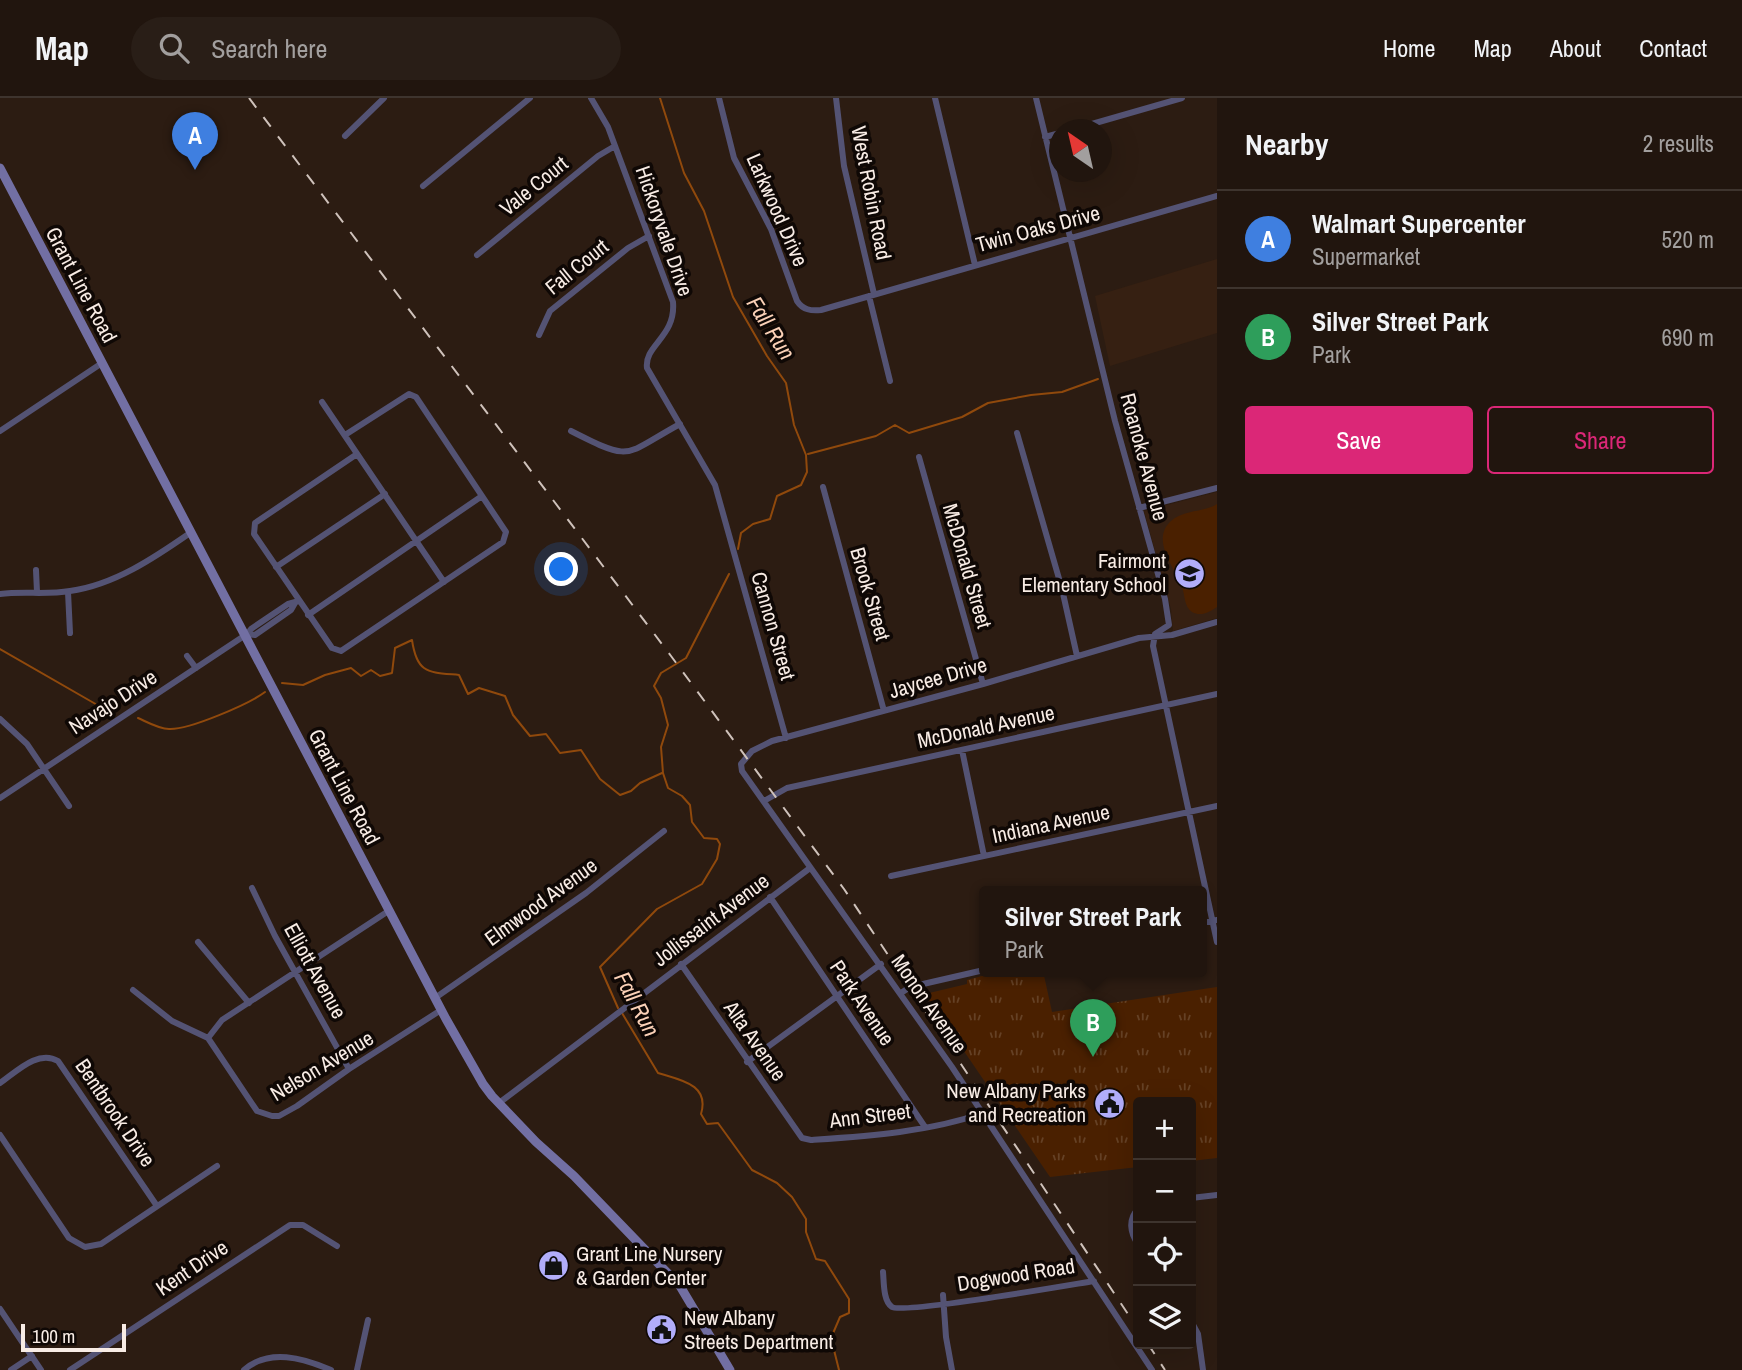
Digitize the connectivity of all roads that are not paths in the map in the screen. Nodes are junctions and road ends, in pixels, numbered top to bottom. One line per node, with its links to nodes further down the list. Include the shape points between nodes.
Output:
1 (384, 98): 11 (street)
2 (530, 98): 15 (street)
3 (590, 98): 13 (street, Hickoryvale Drive)
4 (719, 98): 21 (street, Larkwood Drive, via 734,158 771,229 800,306 815,311)
5 (836, 98): 21 (street, West Robin Road, via 844,166)
6 (935, 98): 20 (street)
7 (1036, 98): 12 (street, Roanoke Avenue)
8 (1182, 98): 9 (street)
9 (1109, 119)
10 (1049, 135): 12 (street)
11 (345, 136)
12 (1045, 136): 18 (street, Roanoke Avenue)
13 (615, 146): 17 (street, Hickoryvale Drive); 19 (street, Vale Court)
14 (0, 168): 23 (main road, Grant Line Road)
15 (423, 186)
16 (1217, 196): 18 (street, Twin Oaks Drive)
17 (649, 236): 22 (street, Fall Court, via 550,311); 26 (street, Hickoryvale Drive, via 673,309 665,336 648,356 647,368)
18 (1071, 239): 20 (street, Twin Oaks Drive); 37 (street, Roanoke Avenue)
19 (477, 255)
20 (975, 265): 21 (street, Twin Oaks Drive)
21 (871, 295): 24 (street, West Robin Road)
22 (540, 335)
23 (102, 363): 27 (street); 39 (main road, Grant Line Road)
24 (890, 381)
25 (322, 402): 30 (street)
26 (680, 424): 28 (street, via 635,451 623,453); 38 (street, Hickoryvale Drive, via 710,474)
27 (0, 431)
28 (572, 431)
29 (1017, 433): 54 (street)
30 (345, 435): 31 (street); 36 (street, via 409,394 416,397)
31 (357, 454): 35 (street); 41 (street, via 256,523 254,534)
32 (919, 457): 56 (street, McDonald Street)
33 (823, 487): 59 (street, Brook Street)
34 (1217, 488): 37 (street)
35 (385, 494): 40 (street); 41 (street)
36 (482, 496): 40 (street); 43 (street, via 506,532 503,542)
37 (1139, 508): 52 (street, Roanoke Avenue, via 1169,620 1167,628)
38 (726, 524): 61 (street, Cannon Street)
39 (190, 533): 45 (street, via 116,579); 51 (main road, Grant Line Road)
40 (416, 541): 43 (street); 48 (street)
41 (276, 567): 47 (street)
42 (36, 570): 44 (street)
43 (444, 582): 48 (street, via 341,651 332,648)
44 (37, 592): 45 (street); 46 (street)
45 (68, 592): 50 (street)
46 (0, 594)
47 (297, 602): 48 (street); 51 (street, Navajo Drive)
48 (308, 615)
49 (1217, 622): 52 (street, Jaycee Drive)
50 (69, 633)
51 (246, 635): 55 (street, Navajo Drive); 78 (main road, Grant Line Road)
52 (1155, 636): 54 (street, Jaycee Drive); 58 (street, Roanoke Avenue, via 1153,646)
53 (187, 656): 55 (street)
54 (1077, 656): 56 (street, Jaycee Drive)
55 (195, 668): 64 (street, Navajo Drive)
56 (983, 684): 59 (street, Jaycee Drive)
57 (1217, 694): 58 (street, McDonald Avenue)
58 (1166, 705): 62 (street, McDonald Avenue); 69 (street, Roanoke Avenue)
59 (884, 711): 61 (street, Jaycee Drive)
60 (0, 719): 64 (street)
61 (786, 738): 63 (street, Jaycee Drive, via 755,748 741,761)
62 (962, 750): 66 (street, McDonald Avenue, via 787,788); 71 (street)
63 (741, 767): 66 (street, Monon Avenue)
64 (44, 768): 65 (street, Navajo Drive); 67 (street)
65 (0, 798)
66 (764, 800): 72 (street, Monon Avenue)
67 (69, 806)
68 (1217, 806): 69 (street, Indiana Avenue)
69 (1189, 812): 71 (street, Indiana Avenue); 74 (street, Roanoke Avenue)
70 (664, 831): 89 (street, Elmwood Avenue, via 586,893)
71 (984, 856): 73 (street, Indiana Avenue)
72 (810, 868): 77 (street, Jollissaint Avenue); 83 (street, Monon Avenue)
73 (891, 876)
74 (1207, 886)
75 (1207, 887): 79 (street, Roanoke Avenue)
76 (252, 888): 84 (street, Elliott Avenue)
77 (770, 897): 82 (street, Jollissaint Avenue); 88 (street, Park Avenue)
78 (390, 910): 84 (street); 89 (main road, Grant Line Road)
79 (1215, 920): 81 (street, Roanoke Avenue)
80 (198, 942): 90 (street)
81 (1217, 942)
82 (681, 964): 93 (street, Alta Avenue); 96 (street, Jollissaint Avenue)
83 (881, 964): 87 (street, Monon Avenue); 88 (street)
84 (296, 972): 90 (street); 94 (street, Elliott Avenue)
85 (979, 972): 87 (street)
86 (133, 990): 92 (street, via 172,1021)
87 (901, 993): 97 (street, Monon Avenue)
88 (836, 997): 93 (street); 98 (street, Park Avenue)
89 (435, 998): 91 (main road, Grant Line Road)
90 (249, 1003): 92 (street, via 222,1020)
91 (441, 1010): 94 (street, Nelson Avenue); 96 (main road, Grant Line Road, via 483,1084)
92 (208, 1038): 94 (street, Nelson Avenue, via 257,1111 272,1116 298,1106)
93 (747, 1062): 100 (street, Alta Avenue)
94 (349, 1069)
95 (0, 1083): 104 (street, Bentbrook Drive, via 41,1057 58,1061)
96 (499, 1103): 120 (main road, Grant Line Road, via 680,1286)
97 (983, 1113): 98 (street, Ann Street); 107 (street, Monon Avenue)
98 (925, 1128): 100 (street, Ann Street)
99 (0, 1135): 104 (street, via 69,1238 79,1246 101,1244)
100 (802, 1138)
101 (217, 1166): 104 (street)
102 (1217, 1195): 103 (street)
103 (1196, 1197)
104 (157, 1206)
105 (337, 1247): 116 (street, Kent Drive, via 303,1225 290,1225)
106 (883, 1272): 109 (street, Dogwood Road, via 886,1300 892,1307)
107 (1094, 1281): 109 (street, Dogwood Road); 122 (street, Monon Avenue)
108 (943, 1295): 109 (street)
109 (943, 1305): 121 (street)
110 (0, 1309): 113 (street)
111 (368, 1320): 119 (street)
112 (1196, 1330): 123 (street)
113 (32, 1356): 114 (street); 115 (street)
114 (11, 1370)
115 (41, 1370)
116 (70, 1370)
117 (244, 1370): 118 (street, via 258,1360 282,1356)
118 (331, 1370)
119 (357, 1370)
120 (730, 1370)
121 (952, 1370)
122 (1152, 1370)
123 (1203, 1370)

